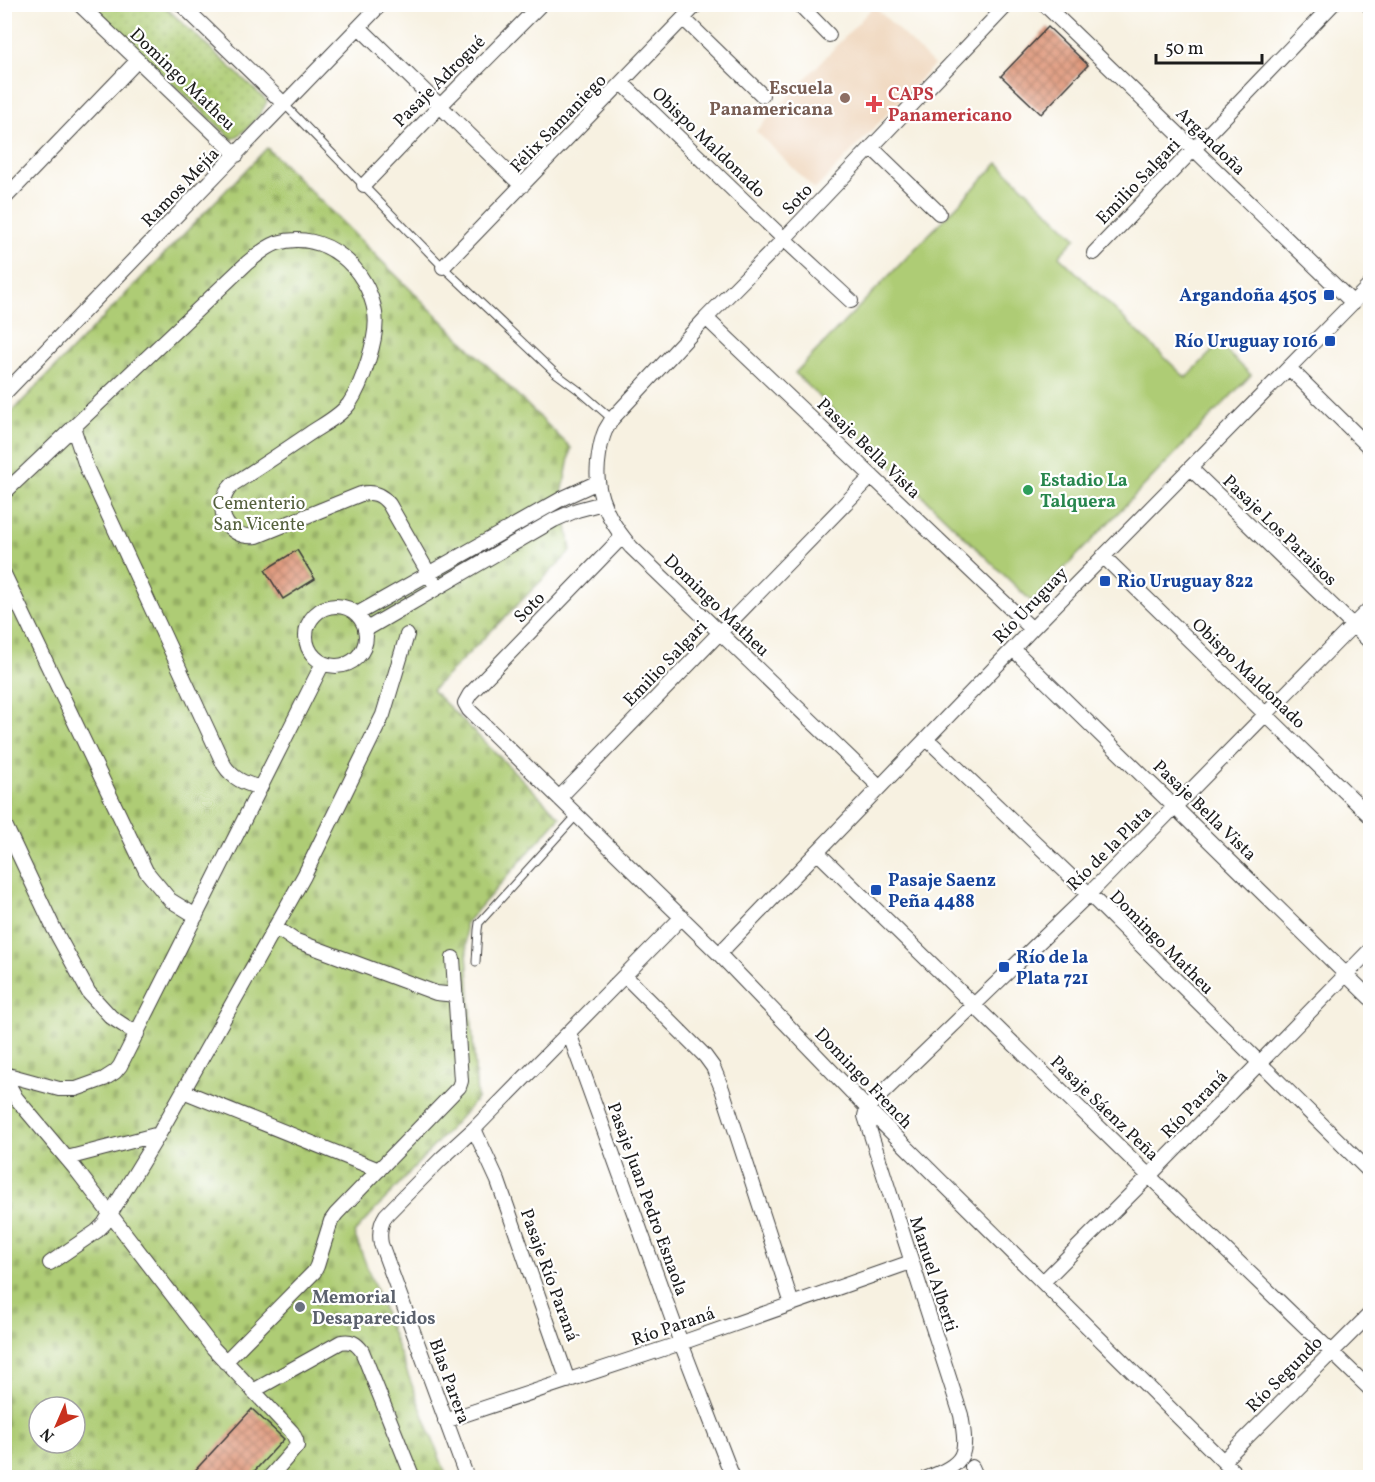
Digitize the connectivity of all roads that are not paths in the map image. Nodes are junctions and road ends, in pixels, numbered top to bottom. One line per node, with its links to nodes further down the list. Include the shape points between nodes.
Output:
1 (79, 4): 13 (street, Domingo Matheu)
2 (381, 4): 11 (street, Ramos Mejía)
3 (541, 4): 17 (street, Pasaje Adrogué)
4 (697, 4): 10 (street, Félix Samaniego)
5 (799, 4): 12 (street)
6 (1008, 4): 18 (street, Soto)
7 (1044, 4): 19 (street, Argandoña)
8 (1333, 4): 19 (street, Emilio Salgari)
9 (185, 6): 16 (street)
10 (684, 19): 14 (street, Félix Samaniego); 15 (street)
11 (359, 27): 16 (street, Ramos Mejía); 17 (street)
12 (829, 35)
13 (138, 60): 20 (street, Domingo Matheu); 23 (street)
14 (622, 83): 22 (street, Félix Samaniego); 25 (street, Obispo Maldonado)
15 (762, 94)
16 (284, 104): 20 (street, Ramos Mejía); 21 (lane)
17 (441, 105): 21 (street, Pasaje Adrogué); 22 (street)
18 (871, 147): 24 (street); 25 (street, Soto)
19 (1194, 150): 26 (street, Emilio Salgari); 30 (street, Argandoña)
20 (237, 155): 33 (street, Ramos Mejía)
21 (364, 184): 27 (lane)
22 (522, 186): 27 (street, Félix Samaniego)
23 (4, 199)
24 (939, 213)
25 (784, 239): 29 (street, Obispo Maldonado); 31 (street, Soto)
26 (1094, 253)
27 (443, 267): 34 (lane, via 554,372)
28 (1371, 285): 30 (street, Río Uruguay)
29 (851, 301)
30 (1353, 303): 32 (street, Río Uruguay)
31 (706, 318): 34 (street, Soto); 38 (street, Pasaje Bella Vista)
32 (1289, 368): 36 (street); 37 (street, Río Uruguay)
33 (6, 390)
34 (612, 419): 39 (street, Domingo Matheu, via 600,450)
35 (73, 427): 40 (street); 44 (street, via 266,248 303,240 324,244 355,268 370,292 376,323 369,357 344,409 233,484 222,503 225,522 239,535 257,536 361,494 375,493 389,504); 61 (street, via 87,469 224,765 240,781)
36 (1371, 448)
37 (1190, 468): 43 (street, Río Uruguay); 49 (street, Pasaje Los Paraisos)
38 (872, 476): 50 (street, Pasaje Bella Vista); 52 (street, Emilio Salgari)
39 (597, 482): 41 (street, Domingo Matheu); 44 (street)
40 (4, 493)
41 (603, 503): 42 (street, Domingo Matheu); 46 (street, via 554,520)
42 (622, 537): 52 (street, Domingo Matheu); 57 (street, Soto)
43 (1103, 556): 50 (street, Río Uruguay); 58 (street, Obispo Maldonado)
44 (429, 573): 46 (street); 48 (street)
45 (4, 574): 69 (street, via 146,871 170,900)
46 (437, 588): 51 (street)
47 (1371, 608): 49 (street, Río de la Plata)
48 (357, 614): 51 (street); 56 (street, via 349,608 328,606 311,618 307,627 308,648)
49 (1353, 625): 54 (street, Pasaje Los Paraisos); 58 (street, Río de la Plata)
50 (1032, 629): 55 (street, Río Uruguay)
51 (365, 630): 56 (street, via 363,649 350,662)
52 (720, 632): 60 (street, Domingo Matheu); 62 (street, Emilio Salgari)
53 (407, 635): 71 (street, via 383,715)
54 (1371, 642)
55 (1013, 649): 59 (street, Río Uruguay); 63 (street, Pasaje Bella Vista)
56 (323, 663): 61 (street)
57 (465, 703): 62 (street, Domingo French)
58 (1265, 714): 63 (street, Río de la Plata); 65 (street, Obispo Maldonado)
59 (927, 738): 60 (street, Río Uruguay); 68 (street, Domingo Matheu)
60 (880, 787): 67 (street, Río Uruguay)
61 (260, 788): 69 (street)
62 (559, 798): 64 (street, Domingo French)
63 (1175, 806): 68 (street, Río de la Plata); 76 (street, Pasaje Bella Vista)
64 (577, 815): 70 (street, Domingo French); 75 (lane, via 479,923)
65 (1371, 816)
66 (4, 823): 82 (street, via 89,993 111,1017)
67 (817, 852): 73 (street, Río Uruguay); 80 (street, Pasaje Sáenz Peña)
68 (1089, 894): 80 (street, Río de la Plata); 83 (street, Domingo Matheu)
69 (196, 916): 82 (street)
70 (682, 917): 73 (street, Domingo French); 77 (street)
71 (275, 927): 78 (street, via 294,940 436,993); 85 (street)
72 (1371, 950): 76 (street, Río Paraná)
73 (719, 954): 86 (street, Domingo French)
74 (453, 958): 78 (street)
75 (476, 962)
76 (1347, 974): 79 (street, Pasaje Bella Vista); 83 (street, Río Paraná)
77 (625, 976): 81 (street); 97 (street, via 713,1067)
78 (456, 994): 90 (street, via 459,1087)
79 (1371, 998)
80 (974, 1006): 86 (street, Río de la Plata); 92 (street, Pasaje Sáenz Peña)
81 (569, 1033): 87 (street); 99 (street, Pasaje Juan Pedro Esnaola)
82 (137, 1034): 84 (street, via 115,1072 84,1087 59,1089)
83 (1260, 1063): 91 (street, Domingo Matheu); 92 (street, Río Paraná)
84 (4, 1075): 89 (street, via 16,1098)
85 (183, 1091): 88 (street); 90 (street)
86 (867, 1108): 94 (street, Manuel Alberti, via 865,1116); 96 (street, Domingo French)
87 (474, 1129): 102 (street, Pasaje Río Paraná, via 498,1181); 105 (street, Blas Parera, via 386,1215 380,1229 381,1244)
88 (159, 1134): 89 (street); 93 (street)
89 (67, 1158): 93 (street)
90 (379, 1170): 101 (street, via 336,1214 314,1272)
91 (1371, 1172)
92 (1149, 1176): 96 (street, Río Paraná); 100 (street, Pasaje Sáenz Peña)
93 (111, 1215): 95 (street, via 97,1231); 101 (street)
94 (911, 1262): 97 (street, Río Paraná); 111 (street, Manuel Alberti, via 964,1430 963,1453 954,1465)
95 (50, 1263)
96 (1043, 1282): 106 (street, Domingo French)
97 (792, 1304): 99 (street, Río Paraná)
98 (1371, 1314): 100 (street, Río Segundo)
99 (681, 1343): 102 (street, Río Paraná); 110 (street, Pasaje Juan Pedro Esnaola)
100 (1332, 1351): 103 (street, Pasaje Sáenz Peña); 106 (street, Río Segundo)
101 (225, 1362): 104 (street)
102 (568, 1380): 105 (street, Río Paraná)
103 (1371, 1389)
104 (253, 1391): 107 (street, via 296,1440 297,1446); 108 (street, via 341,1342 357,1344)
105 (445, 1421): 109 (street, Blas Parera)
106 (1223, 1461): 112 (street, Domingo French)
107 (269, 1478)
108 (413, 1478)
109 (467, 1478)
110 (733, 1478)
111 (927, 1478)
112 (1240, 1478)

